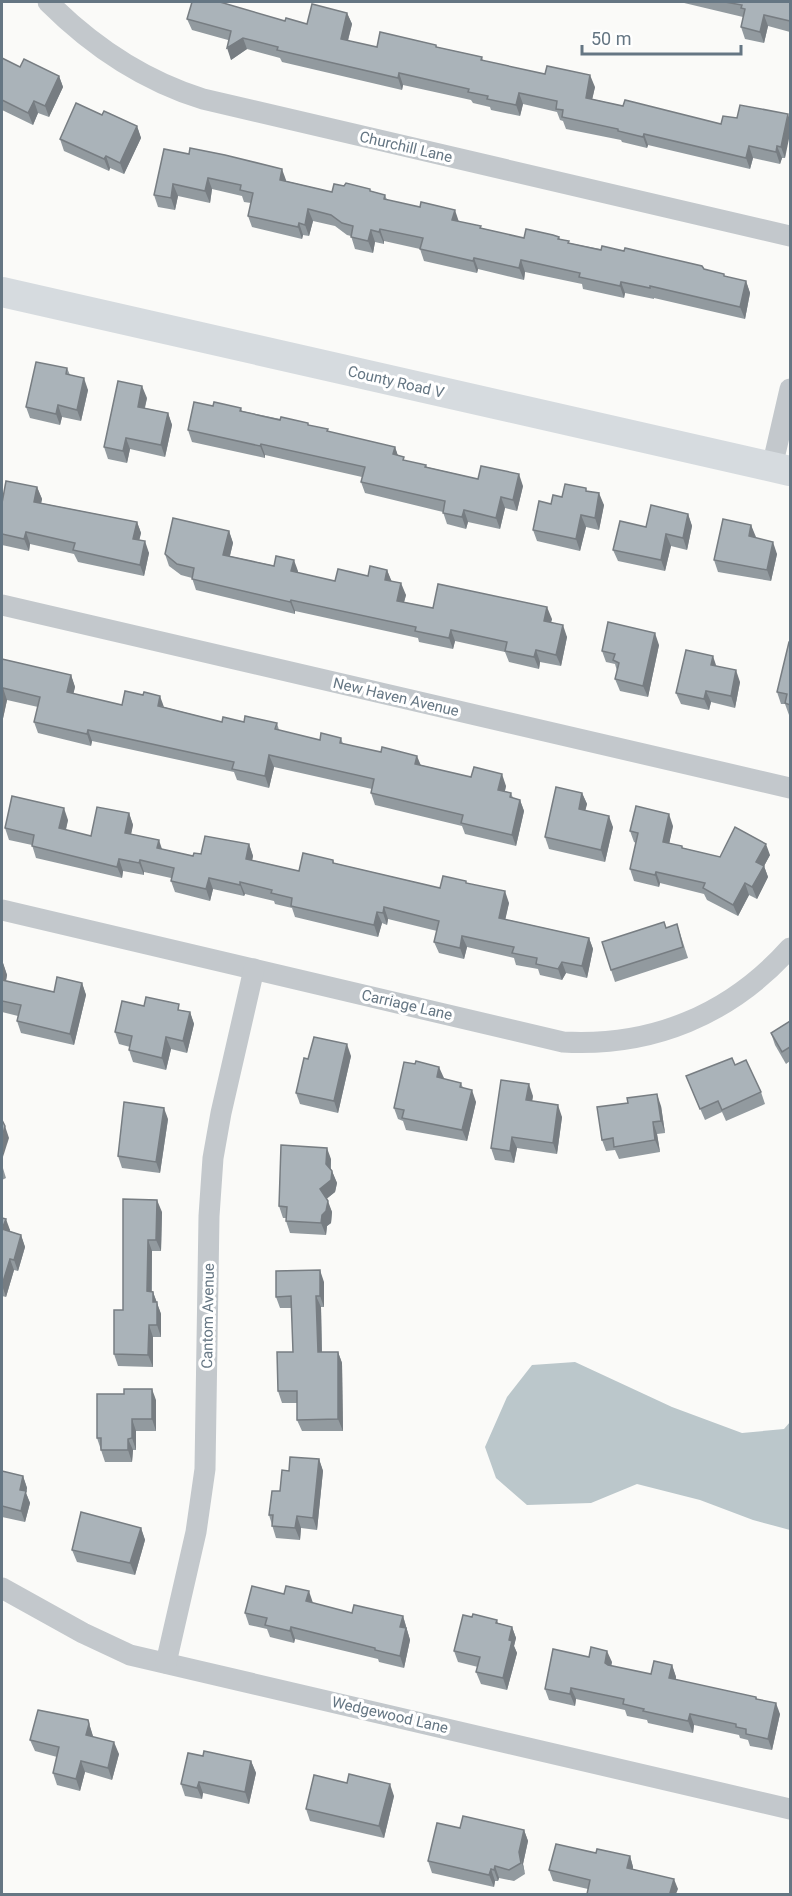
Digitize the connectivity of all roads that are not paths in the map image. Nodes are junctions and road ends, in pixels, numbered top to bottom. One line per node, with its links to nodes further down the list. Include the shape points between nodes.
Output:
1 (48, 2): 2 (street, Churchill Lane, via 73,27 116,59 155,81 202,99)
2 (790, 236)
3 (2, 292): 5 (main road, County Road V)
4 (790, 389): 5 (street)
5 (781, 469)
6 (2, 605): 7 (street, New Haven Avenue)
7 (790, 788)
8 (2, 910): 10 (street, Carriage Lane)
9 (790, 948): 10 (street, Carriage Lane, via 752,984 696,1019 643,1037 597,1043 563,1042)
10 (254, 969): 12 (street, Cantom Avenue, via 213,1158 205,1469 196,1532)
11 (2, 1588): 12 (street, Wedgewood Lane, via 112,1647)
12 (166, 1663): 13 (street, Wedgewood Lane)
13 (790, 1809)

